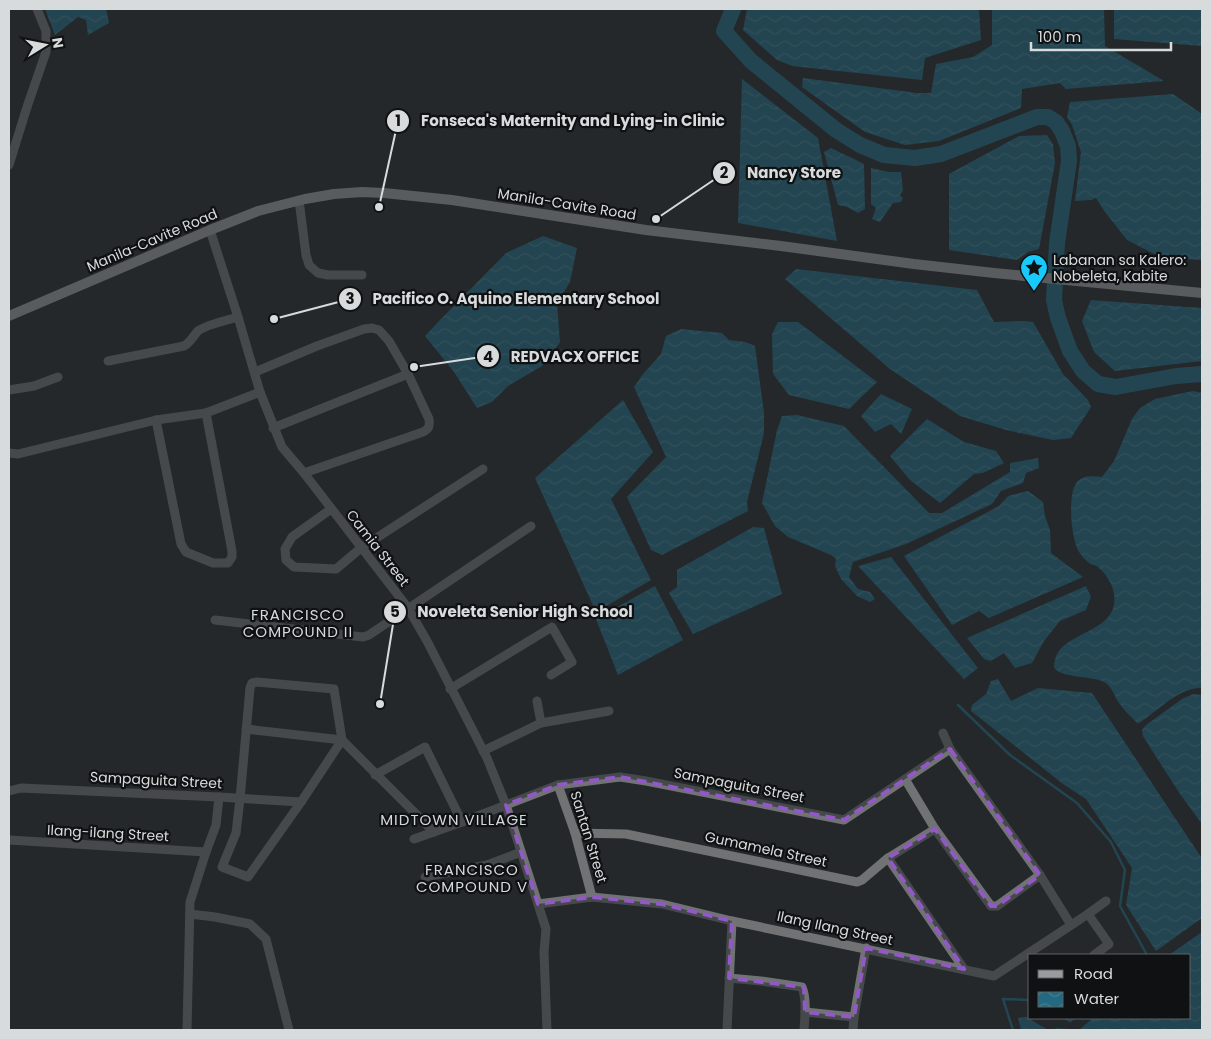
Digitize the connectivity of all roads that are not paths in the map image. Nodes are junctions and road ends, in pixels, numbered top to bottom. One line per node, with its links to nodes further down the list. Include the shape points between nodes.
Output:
1 (37, 9): 2 (street, via 46,31 46,52)
2 (9, 165)
3 (299, 200): 4 (main road, Manila-Cavite Road, via 258,211); 5 (street, via 309,265 318,274); 6 (main road, Manila-Cavite Road, via 362,192 426,197 646,230 914,264)
4 (210, 230): 7 (main road, Manila-Cavite Road); 8 (street, Camia Street)
5 (362, 275)
6 (1202, 293)
7 (9, 316)
8 (238, 317): 9 (street, via 202,328 184,346); 10 (street, Camia Street)
9 (108, 361)
10 (255, 372): 11 (street, via 317,346 372,328 389,340); 14 (street, Camia Street)
11 (408, 374): 17 (street); 20 (street, via 429,419 428,429)
12 (58, 377): 13 (street, via 34,386)
13 (9, 390)
14 (260, 392): 15 (street); 17 (street, Camia Street)
15 (206, 413): 16 (street); 16 (street, via 232,551 228,563 222,564 186,552 181,544)
16 (156, 420): 18 (street, via 18,454)
17 (274, 428): 20 (street, Camia Street, via 282,447)
18 (9, 453)
19 (483, 469): 23 (street)
20 (304, 473): 21 (street, Camia Street)
21 (331, 509): 23 (street, Camia Street); 23 (street, via 292,537 285,549 286,560 294,567 336,569)
22 (531, 526): 24 (street)
23 (361, 548): 24 (street, Camia Street)
24 (408, 608): 25 (street, via 363,637); 27 (street, Camia Street)
25 (215, 620)
26 (551, 675): 27 (street, via 572,662 552,627)
27 (450, 688): 35 (street, Camia Street)
28 (537, 701): 30 (street)
29 (609, 711): 30 (street)
30 (541, 723): 35 (street)
31 (246, 729): 33 (street); 33 (street, via 252,684 334,689); 41 (street)
32 (943, 733): 34 (street)
33 (342, 740): 36 (street); 42 (street)
34 (950, 749): 37 (street, Sampaguita Street); 53 (street)
35 (483, 751): 43 (street, Camia Street)
36 (376, 775): 44 (street, via 425,747); 46 (street)
37 (905, 779): 38 (street, Sampaguita Street, via 844,820 620,777); 45 (street)
38 (558, 785): 43 (street, Sampaguita Street); 47 (street, Santan Street)
39 (9, 791): 40 (street, Sampaguita Street, via 20,788)
40 (219, 797): 41 (street, Sampaguita Street); 50 (street, via 216,825)
41 (240, 799): 42 (street, Sampaguita Street); 42 (street, via 236,833 222,867 248,877)
42 (302, 802)
43 (506, 805): 44 (street, Sampaguita Street); 51 (street, Camia Street)
44 (462, 822): 46 (street, Sampaguita Street)
45 (935, 829): 52 (street, Gumamela Street); 53 (street, via 991,906 997,906)
46 (434, 832): 49 (street, Sampaguita Street)
47 (575, 833): 52 (street, Gumamela Street, via 626,834 857,882); 55 (street, Santan Street)
48 (9, 840): 50 (street, Ilang-ilang Street)
49 (414, 840)
50 (206, 852): 58 (street, via 190,902)
51 (521, 852): 54 (street, via 487,865); 57 (street, Camia Street)
52 (888, 858): 66 (street)
53 (1040, 875): 61 (street)
54 (426, 877)
55 (592, 897): 57 (street, Ilang Ilang Street); 60 (street, Ilang Ilang Street, via 662,904)
56 (1106, 901): 59 (street, Ilang Ilang Street)
57 (538, 904): 72 (street, Camia Street, via 546,929)
58 (190, 914): 70 (street); 71 (street, via 250,924 266,939)
59 (1088, 914): 61 (street, Ilang Ilang Street); 64 (street, via 1109,944)
60 (732, 921): 62 (street, Ilang Ilang Street); 67 (street)
61 (1071, 925): 63 (street, Ilang Ilang Street)
62 (866, 948): 66 (street, Ilang Ilang Street); 69 (street)
63 (1035, 954)
64 (1095, 954)
65 (1027, 960): 66 (street, Ilang Ilang Street, via 994,976)
66 (964, 969)
67 (729, 978): 68 (street, via 802,987); 73 (street)
68 (805, 1012): 69 (street); 74 (street)
69 (854, 1017): 75 (street)
70 (187, 1030)
71 (289, 1030)
72 (548, 1030)
73 (727, 1030)
74 (804, 1030)
75 (853, 1030)

